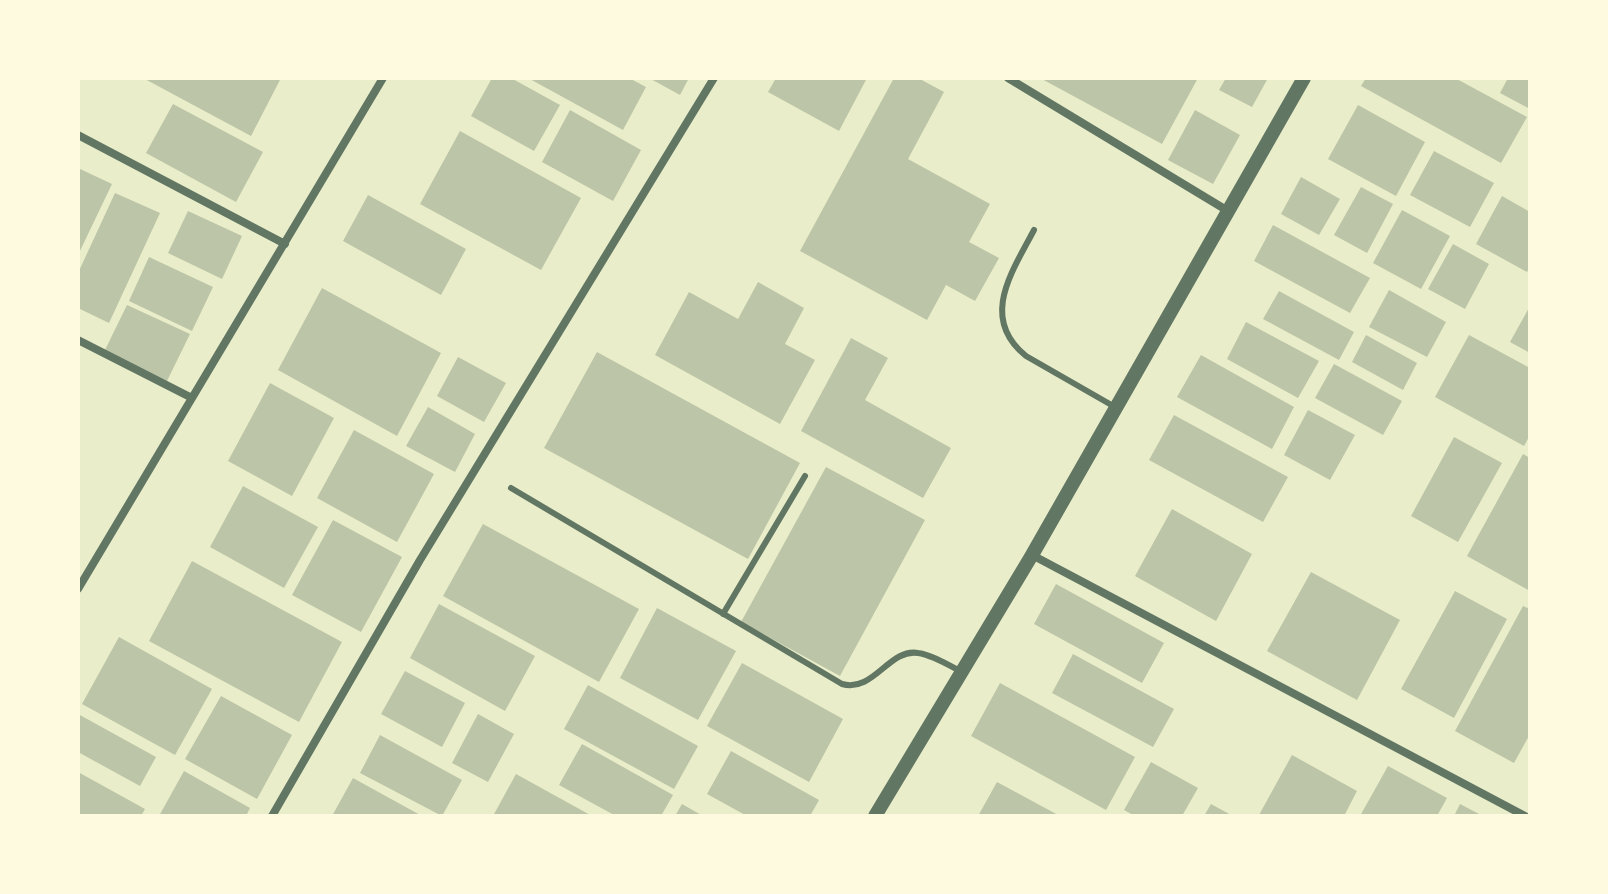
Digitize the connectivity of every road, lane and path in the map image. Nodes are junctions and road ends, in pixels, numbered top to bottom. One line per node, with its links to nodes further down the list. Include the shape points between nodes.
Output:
1 (383, 78): 8 (street)
2 (714, 78): 18 (street, via 428,547)
3 (1008, 78): 6 (street)
4 (1304, 78): 6 (street)
5 (78, 135): 8 (street)
6 (1228, 211): 11 (street)
7 (1034, 230): 11 (lane, via 1004,292 1006,333 1026,356)
8 (285, 244): 10 (street)
9 (78, 340): 10 (street)
10 (192, 398): 15 (street)
11 (1116, 408): 14 (street)
12 (805, 476): 16 (lane)
13 (511, 488): 16 (lane)
14 (1032, 555): 17 (street); 20 (street)
15 (78, 589)
16 (723, 614): 17 (lane, via 848,686 911,653)
17 (961, 671): 19 (street)
18 (272, 816)
19 (875, 816)
20 (1525, 816)

